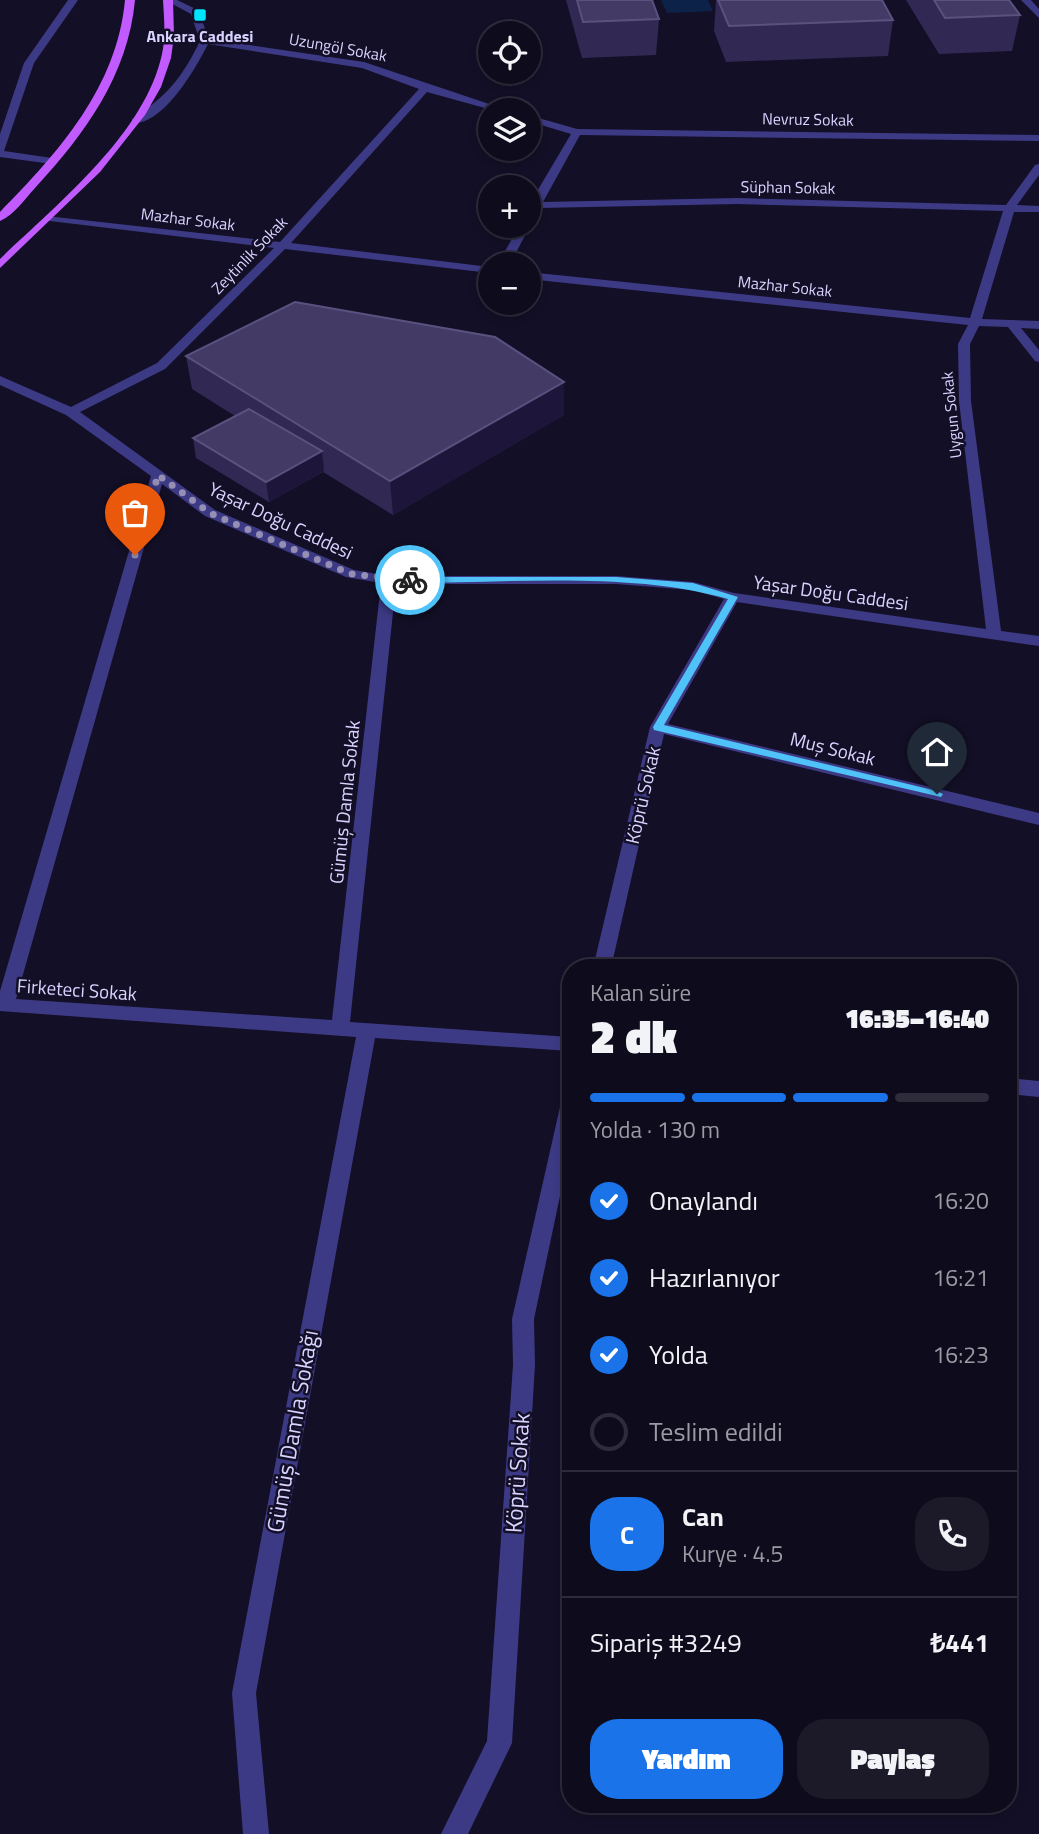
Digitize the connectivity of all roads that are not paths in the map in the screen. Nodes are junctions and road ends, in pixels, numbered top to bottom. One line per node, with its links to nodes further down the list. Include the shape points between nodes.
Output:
1 (73, 0): 13 (street, via 29,63)
2 (130, 0): 14 (main road, via 128,27 111,73 89,113)
3 (169, 0): 6 (street, via 195,12); 9 (main road, via 171,25 165,61)
4 (1026, 0): 5 (street)
5 (1039, 15)
6 (205, 41): 7 (street, Uzungöl Sokak, via 364,65); 9 (street, via 183,85 168,101)
7 (425, 88): 8 (street, Uzungöl Sokak); 22 (street, Zeytinlik Sokak)
8 (478, 103)
9 (136, 121): 21 (main road)
10 (541, 122): 11 (street)
11 (577, 132): 12 (street, Nevruz Sokak); 16 (street)
12 (1039, 138)
13 (0, 152): 14 (street)
14 (52, 161): 20 (main road)
15 (1039, 167): 18 (street, Uygun Sokak)
16 (541, 195)
17 (541, 205): 18 (street, Süphan Sokak, via 737,201)
18 (1009, 209): 19 (street, Süphan Sokak); 26 (street, Uygun Sokak)
19 (1039, 209)
20 (0, 218)
21 (50, 218): 22 (street, Mazhar Sokak); 23 (main road)
22 (281, 247): 24 (street, Mazhar Sokak); 31 (street, Zeytinlik Sokak, via 160,366)
23 (0, 265)
24 (478, 269)
25 (541, 276): 26 (street, Mazhar Sokak)
26 (975, 321): 27 (street, Mazhar Sokak); 35 (street, Uygun Sokak, via 964,344 963,379)
27 (1012, 324): 28 (street, Mazhar Sokak); 29 (street)
28 (1039, 325)
29 (1039, 358)
30 (0, 380): 31 (street, Yaşar Doğu Caddesi)
31 (71, 412): 32 (street, Yaşar Doğu Caddesi)
32 (158, 475): 33 (street, Yaşar Doğu Caddesi, via 210,513 351,574); 40 (street, Firketeci Sokak)
33 (390, 580): 34 (street, Yaşar Doğu Caddesi, via 616,580 693,586); 41 (street, Gümüş Damla Sokak)
34 (733, 597): 35 (street, Yaşar Doğu Caddesi); 37 (street, Köprü Sokak)
35 (994, 634): 36 (street, Yaşar Doğu Caddesi)
36 (1039, 641)
37 (658, 727): 38 (street, Muş Sokak); 39 (street, Köprü Sokak)
38 (1039, 819)
39 (604, 959)
40 (2, 1009): 41 (street, Firketeci Sokak)
41 (340, 1028): 42 (street, Firketeci Sokak)
42 (367, 1030): 43 (street, Firketeci Sokak); 47 (street, Gümüş Damla Sokağı, via 244,1693)
43 (562, 1043)
44 (1017, 1087): 45 (street)
45 (1039, 1090)
46 (562, 1143): 48 (street, Köprü Sokak, via 523,1319 524,1365 499,1743)
47 (256, 1834)
48 (454, 1834)

